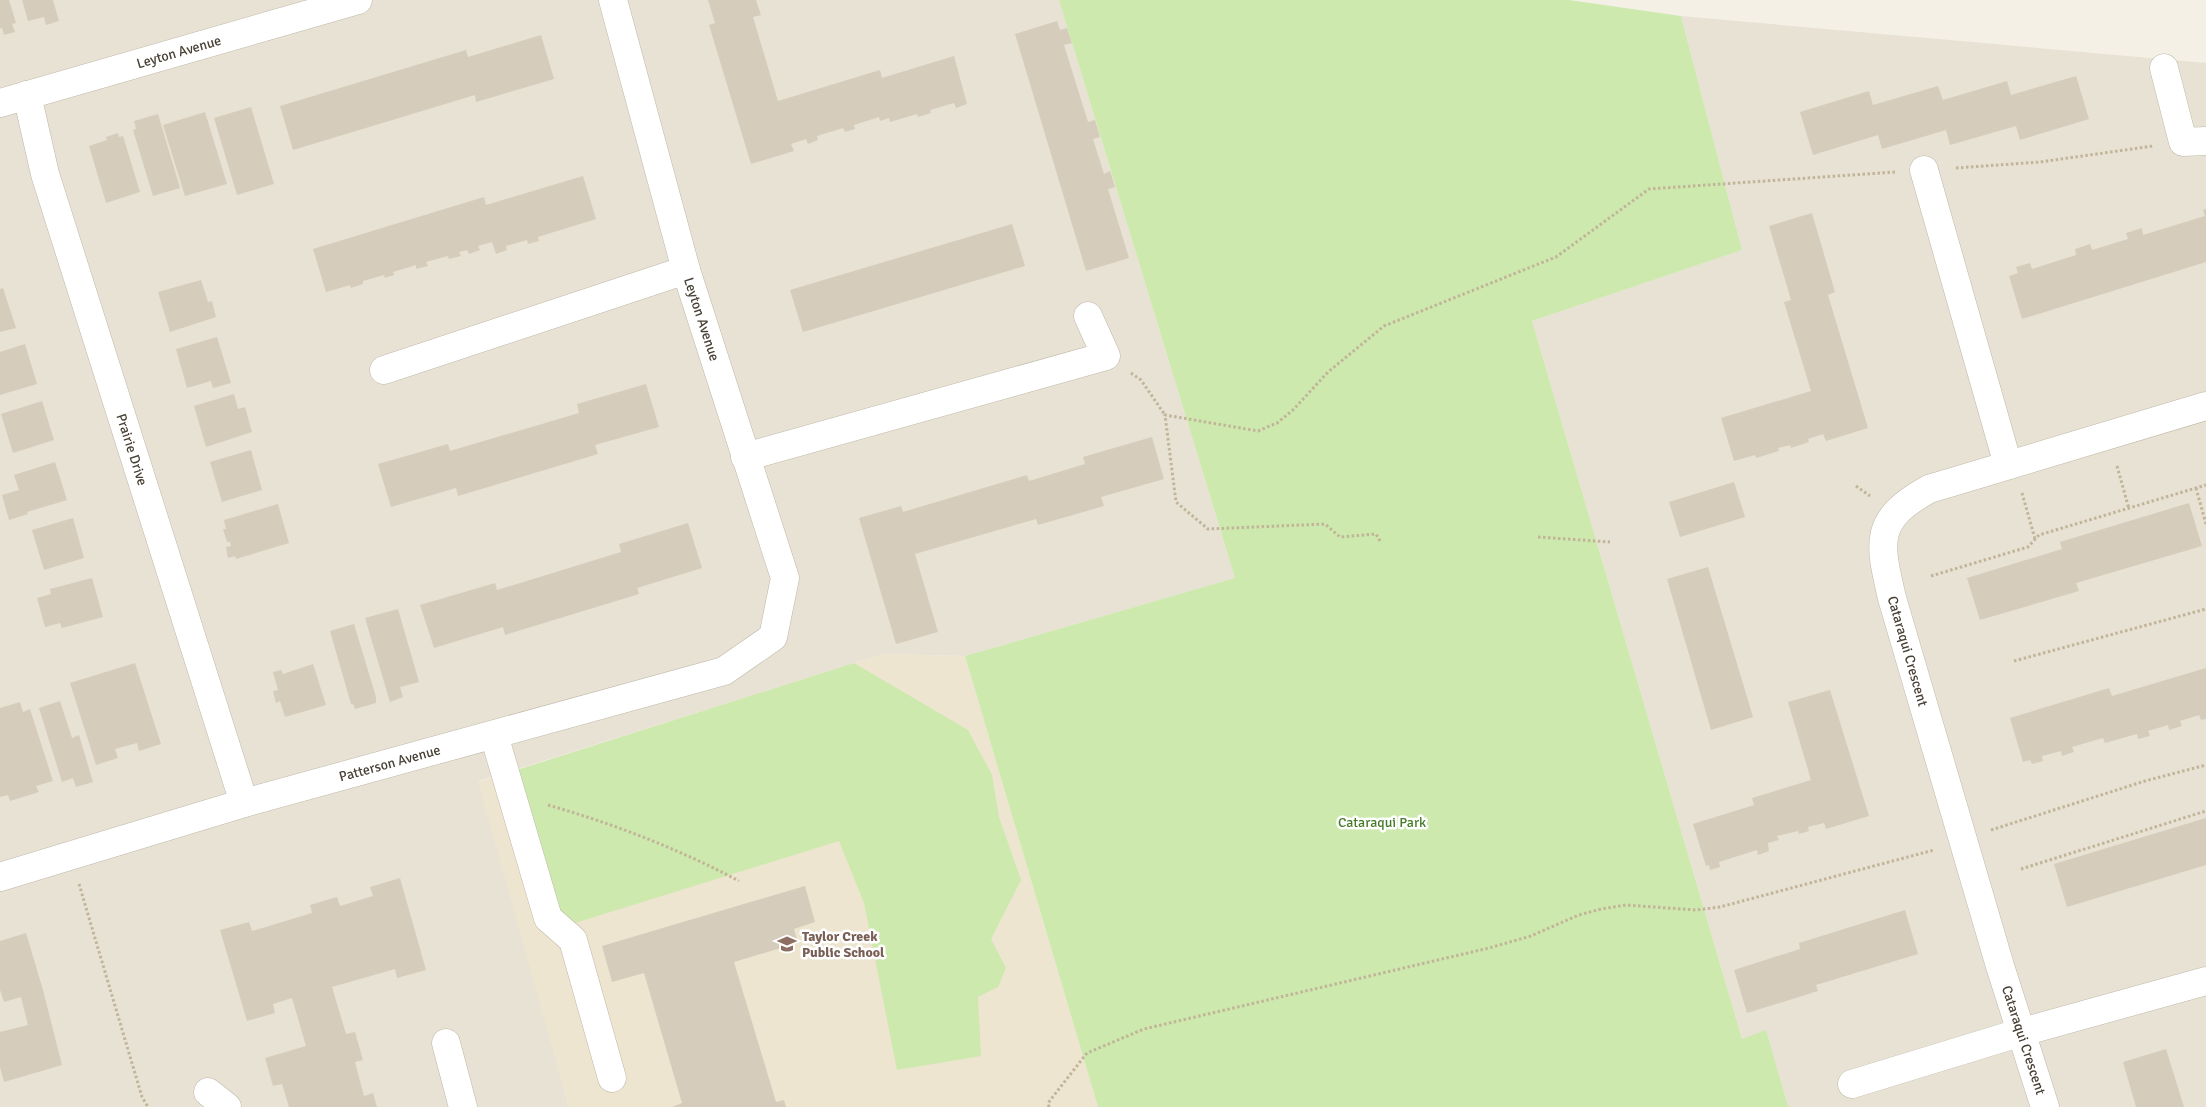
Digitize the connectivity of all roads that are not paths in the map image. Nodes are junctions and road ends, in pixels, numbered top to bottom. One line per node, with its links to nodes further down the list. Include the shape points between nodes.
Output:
1 (358, 0): 4 (street, Leyton Avenue)
2 (613, 0): 8 (street, Leyton Avenue)
3 (2164, 68): 6 (street)
4 (27, 94): 5 (street, Leyton Avenue); 16 (street, Prairie Drive, via 45,174)
5 (0, 103)
6 (2195, 142)
7 (1924, 170): 13 (street)
8 (686, 270): 10 (street); 12 (street, Leyton Avenue)
9 (1088, 316): 12 (street, via 1106,356)
10 (384, 370)
11 (2206, 406): 13 (street, Cataraqui Crescent)
12 (746, 457): 14 (street, Leyton Avenue, via 785,578)
13 (2008, 465): 19 (street, Cataraqui Crescent, via 1928,489 1907,501 1886,528 1883,561)
14 (773, 636): 15 (street, Patterson Avenue, via 724,672)
15 (494, 735): 16 (street, Patterson Avenue); 21 (street, via 548,918 573,940)
16 (244, 803): 17 (street, Patterson Avenue)
17 (0, 877)
18 (2206, 981): 19 (street)
19 (2022, 1032): 22 (street); 24 (street, Cataraqui Crescent)
20 (446, 1043): 23 (street)
21 (612, 1078)
22 (1852, 1084)
23 (463, 1107)
24 (2045, 1107)

